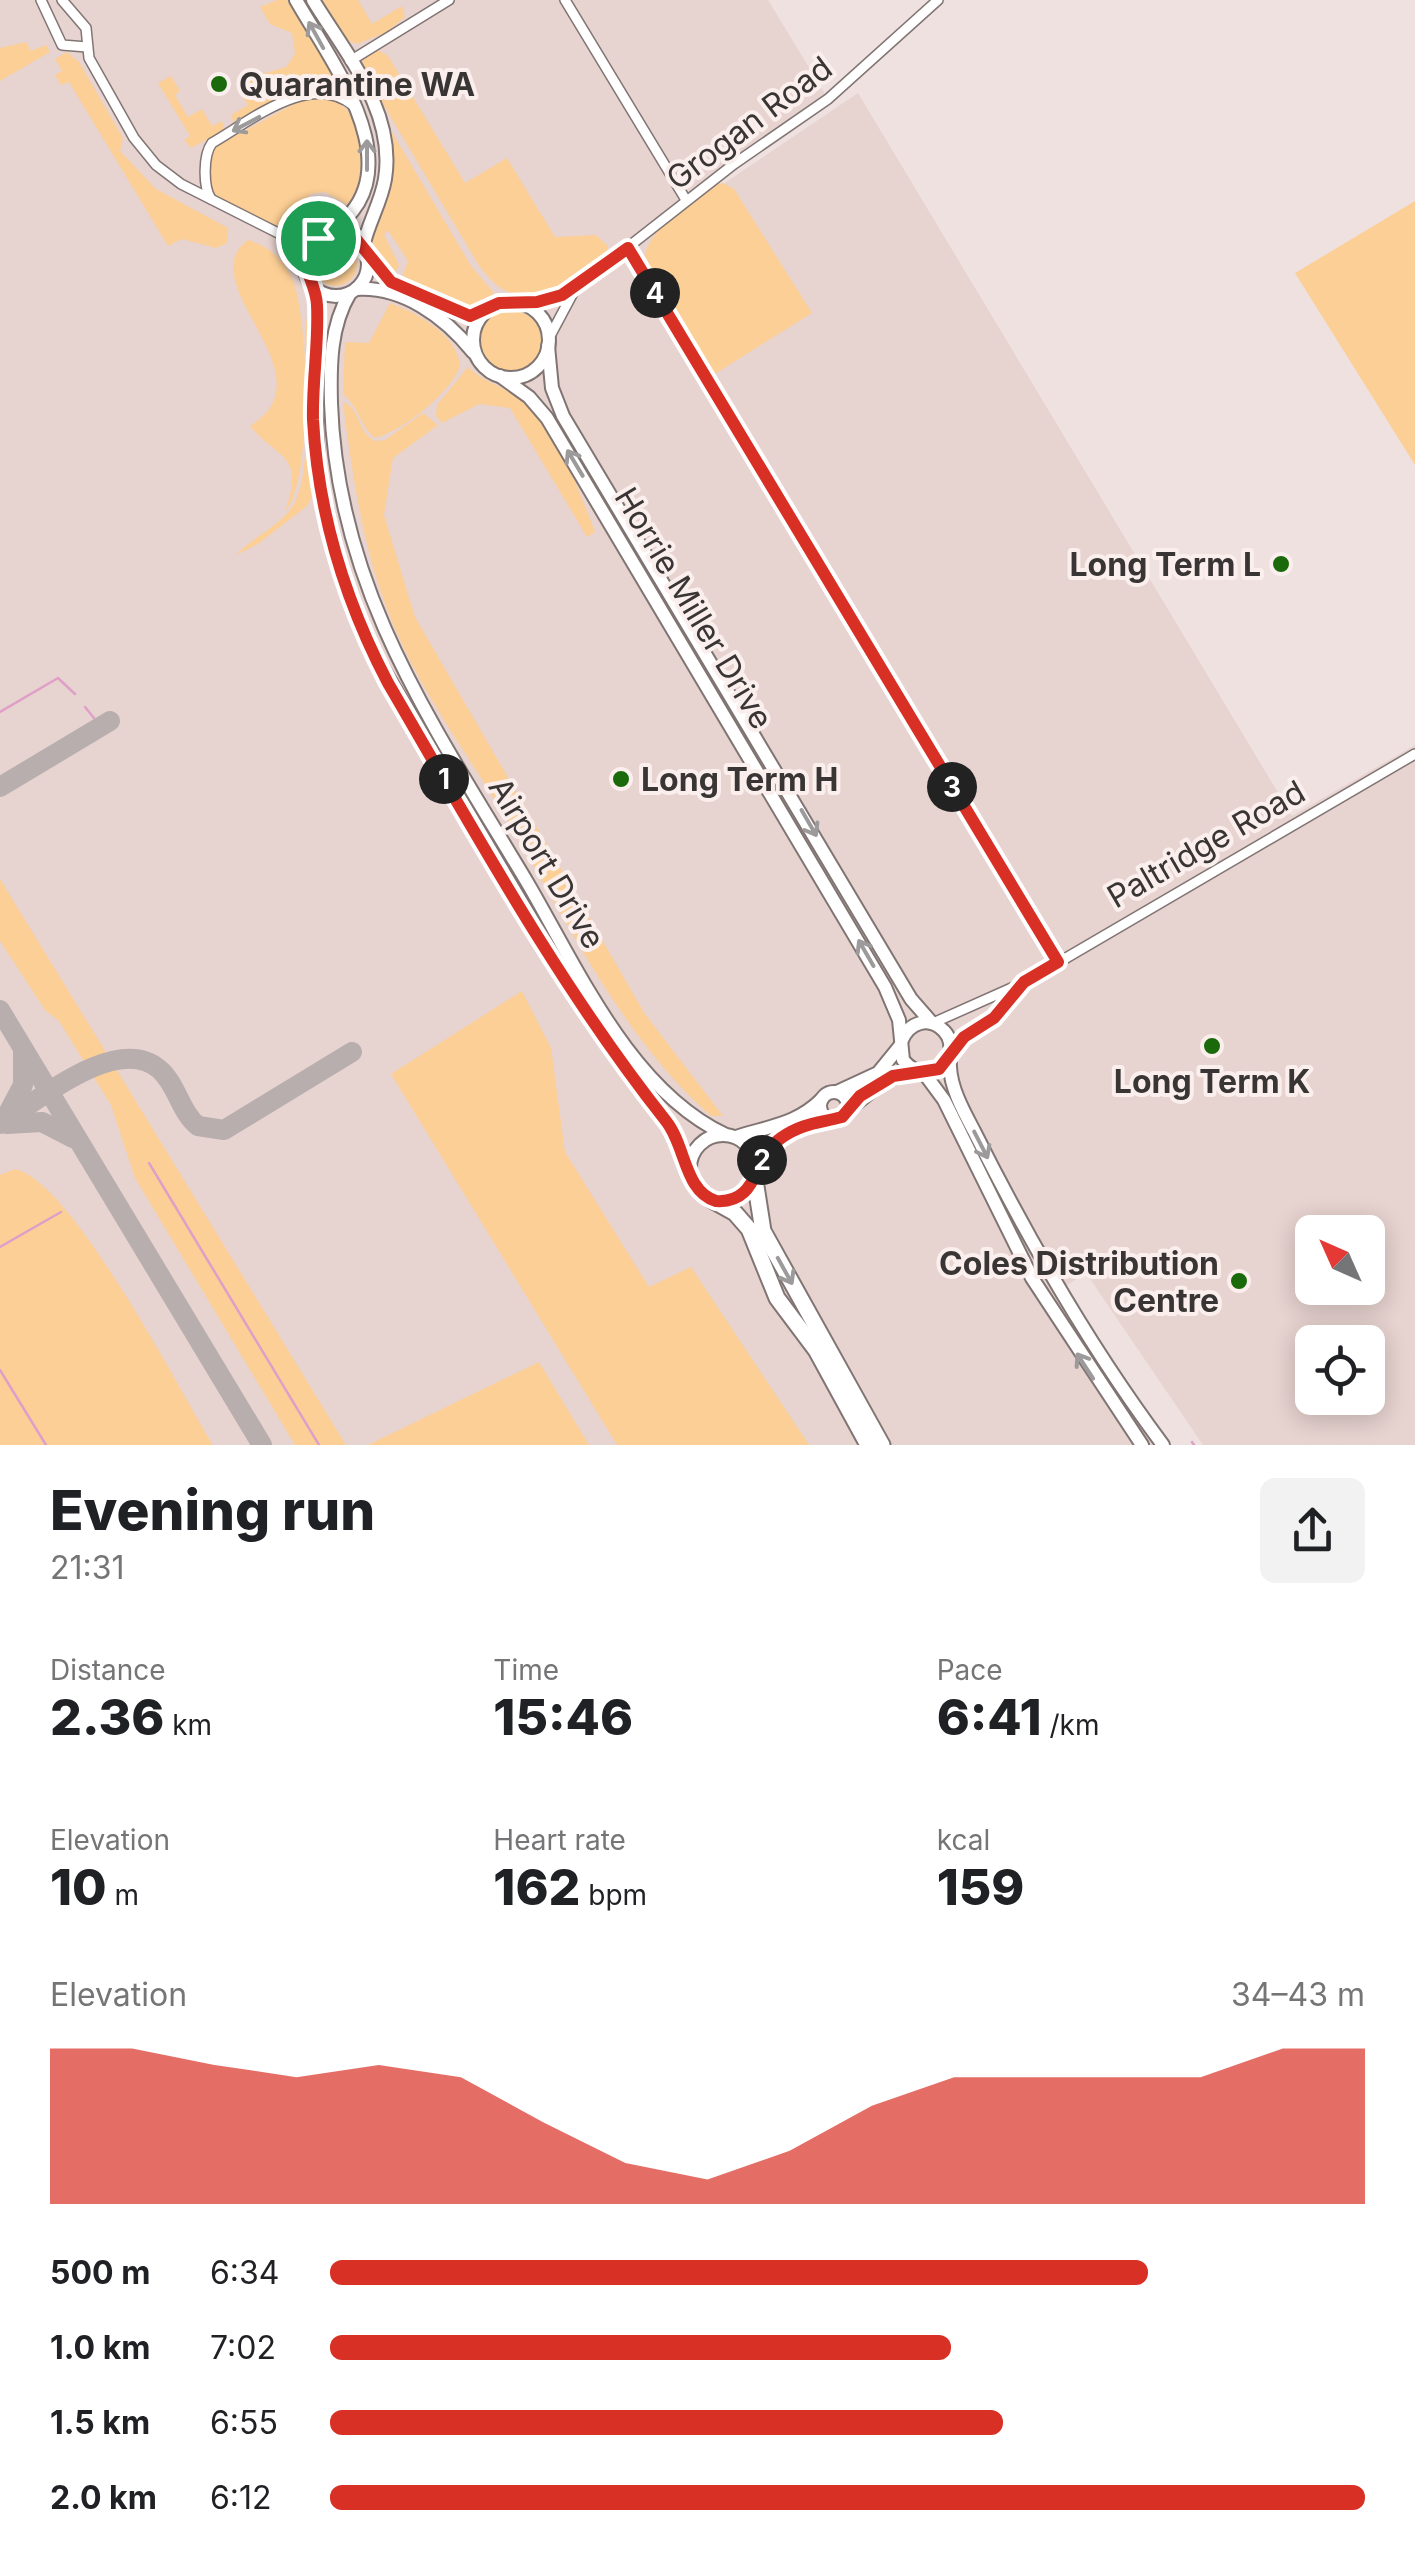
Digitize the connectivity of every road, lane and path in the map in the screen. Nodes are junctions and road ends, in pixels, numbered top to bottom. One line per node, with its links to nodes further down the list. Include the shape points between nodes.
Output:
1 (41, 0): 8 (street, via 65,48)
2 (62, 0): 8 (street)
3 (296, 0): 10 (main road, one-way to 3)
4 (313, 0): 9 (main road)
5 (449, 0): 9 (street)
6 (566, 0): 12 (street)
7 (938, 0): 12 (street, Grogan Road, via 828,99)
8 (87, 43): 11 (street, via 148,157)
9 (350, 61): 15 (main road, via 381,118 387,148)
10 (362, 116): 11 (street, one-way to 11, via 341,96 316,90 234,131 207,149); 13 (main road, one-way to 10, via 352,212 367,177)
11 (211, 199): 13 (street, via 284,236)
12 (686, 200): 14 (street, Grogan Road)
13 (323, 235): 15 (main road, via 348,234); 17 (main road, via 304,265)
14 (628, 248): 16 (street, Grogan Road); 25 (street)
15 (365, 252): 18 (main road, via 366,276); 20 (main road, via 391,282 436,305 464,316)
16 (586, 280): 19 (street, Grogan Road, via 552,298); 21 (street, Grogan Road, via 564,304)
17 (312, 285): 18 (main road, via 330,296); 36 (main road, Airport Drive, via 319,476 340,572 368,645 537,933 594,1025 673,1129)
18 (353, 291): 22 (main road, via 387,291 433,313); 35 (main road, Airport Drive, via 334,341 333,433 348,528 376,616 423,708 628,1047 683,1112)
19 (522, 303): 20 (main road); 21 (main road, via 538,313)
20 (486, 310): 22 (main road, via 473,333)
21 (548, 342): 23 (main road, via 534,370); 27 (main road, Horrie Miller Drive, one-way to 27, via 552,388 563,416 911,1000)
22 (477, 358): 23 (main road)
23 (500, 376): 28 (main road, Horrie Miller Drive, one-way to 23, via 886,986 581,474 536,403)
24 (1415, 754): 25 (street, Paltridge Road)
25 (1058, 962): 26 (street, Paltridge Road)
26 (1024, 982): 27 (street, Paltridge Road); 29 (street, Paltridge Road)
27 (933, 1023): 28 (main road, via 913,1026); 29 (main road, via 949,1038)
28 (901, 1043): 30 (main road, via 904,1060); 31 (main road, via 884,1068)
29 (951, 1053): 30 (main road, via 939,1069); 42 (main road, one-way to 42, via 957,1092 1026,1234)
30 (920, 1072): 33 (main road, via 884,1081); 41 (main road, one-way to 30, via 1032,1278 944,1100)
31 (837, 1092): 32 (main road); 33 (main road)
32 (822, 1099): 34 (main road, via 821,1111); 35 (main road, via 785,1125)
33 (847, 1111): 34 (main road)
34 (830, 1119): 37 (main road, via 779,1139)
35 (731, 1136): 36 (main road, via 701,1143); 37 (main road, via 750,1147)
36 (690, 1166): 38 (main road, via 694,1186)
37 (756, 1174): 38 (main road, via 736,1199); 40 (highway, one-way to 40, via 763,1231)
38 (710, 1199): 39 (highway, via 749,1229 777,1298 816,1350)
39 (868, 1445)
40 (882, 1445)
41 (1142, 1445)
42 (1162, 1445)

